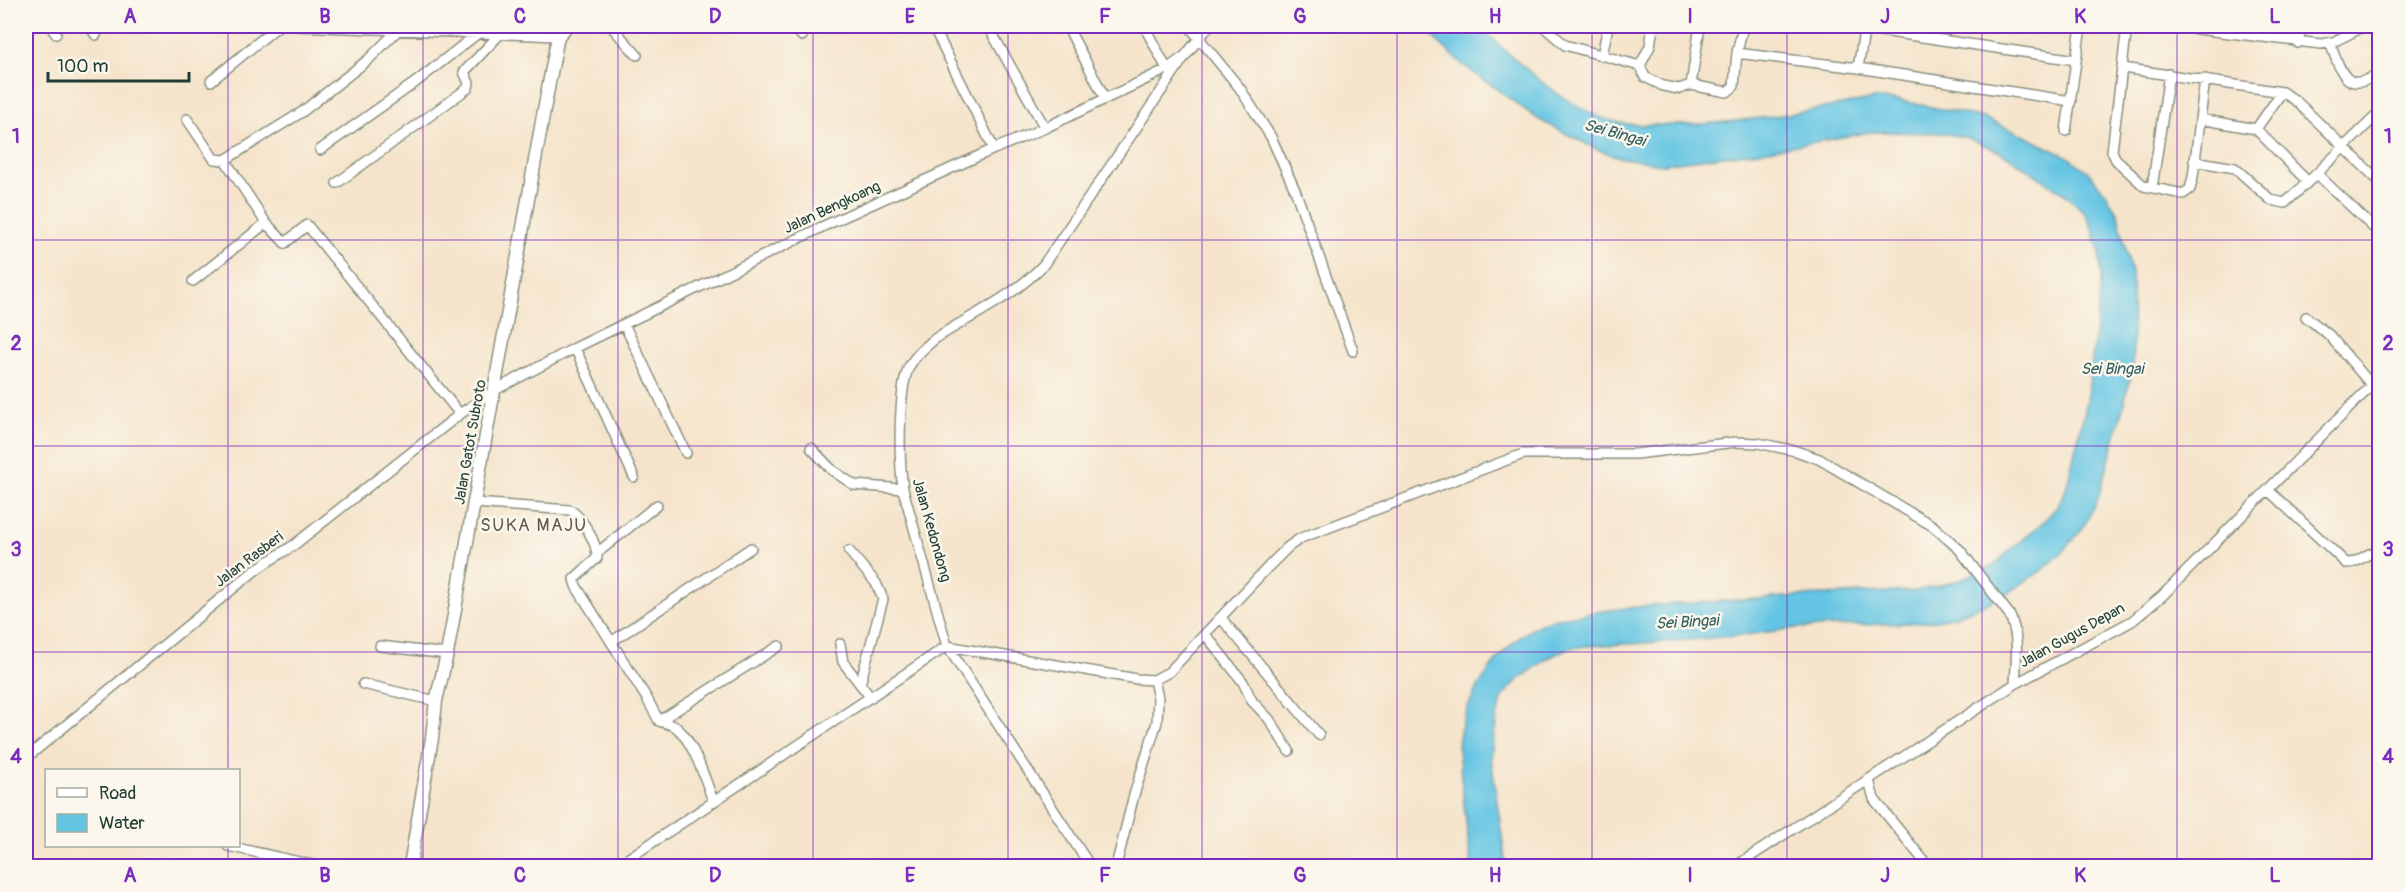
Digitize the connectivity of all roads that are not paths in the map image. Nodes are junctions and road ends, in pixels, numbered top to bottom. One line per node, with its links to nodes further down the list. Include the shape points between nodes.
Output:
1 (89, 26): 28 (street)
2 (278, 26): 46 (street)
3 (296, 26): 25 (street)
4 (567, 26): 29 (main road)
5 (611, 26): 35 (street)
6 (793, 26): 30 (street)
7 (933, 26): 58 (street)
8 (988, 26): 54 (street)
9 (1067, 26): 49 (street)
10 (1144, 26): 42 (street)
11 (1189, 26): 31 (street)
12 (1209, 26): 31 (street, Jalan Kedondong)
13 (1543, 26): 37 (street, via 1565,45)
14 (1608, 26): 37 (street)
15 (1653, 26): 39 (street, via 1650,46)
16 (1700, 26): 47 (street)
17 (1743, 26): 34 (street)
18 (1848, 26): 19 (street)
19 (1865, 26): 38 (street); 40 (street)
20 (2081, 26): 38 (street)
21 (2127, 26): 41 (street)
22 (2172, 26): 32 (street)
23 (2301, 26): 32 (street)
24 (2365, 26): 33 (street)
25 (401, 29): 26 (street); 60 (street, via 302,112)
26 (477, 34): 27 (street); 59 (street)
27 (500, 34): 29 (street); 65 (street, via 464,72 468,88)
28 (96, 35)
29 (558, 36): 76 (main road, Jalan Gatot Subroto)
30 (802, 36)
31 (1200, 37): 36 (street, Jalan Kedondong); 73 (street, via 1271,136)
32 (2298, 43): 33 (street)
33 (2330, 43): 43 (street, via 2340,71 2348,79 2368,79)
34 (1737, 53): 40 (street); 47 (street, via 1735,82 1727,93)
35 (637, 54)
36 (1185, 56): 42 (street, Jalan Bengkoang); 82 (street, Jalan Kedondong, via 1044,264 1011,292 936,338 909,368 903,396)
37 (1602, 56): 39 (street)
38 (2076, 60): 50 (street)
39 (1640, 66): 47 (street, via 1645,77 1655,83 1679,89)
40 (1858, 68): 50 (street)
41 (2123, 68): 44 (street); 66 (street, via 2112,151 2141,184)
42 (1167, 69): 49 (street, Jalan Bengkoang)
43 (2379, 72)
44 (2169, 74): 45 (street); 66 (street)
45 (2205, 79): 48 (street); 52 (street)
46 (211, 81)
47 (1691, 85)
48 (2282, 92): 55 (street); 57 (street)
49 (1105, 98): 54 (street, Jalan Bengkoang)
50 (2071, 101): 56 (street)
51 (2379, 114): 57 (street)
52 (2200, 118): 55 (street); 61 (street)
53 (187, 119): 60 (street, via 214,159)
54 (1045, 128): 58 (street, Jalan Bengkoang)
55 (2256, 129): 63 (street)
56 (2066, 130)
57 (2343, 147): 62 (street); 64 (street)
58 (994, 149): 71 (street, Jalan Bengkoang, via 826,225)
59 (320, 150)
60 (225, 160): 67 (street)
61 (2194, 161): 63 (street, via 2235,168 2280,204); 66 (street, via 2192,184 2187,192)
62 (2317, 174): 63 (street); 68 (street)
63 (2308, 182)
64 (2379, 182)
65 (337, 183)
66 (2152, 188)
67 (266, 223): 69 (street); 78 (street, via 285,243 307,225)
68 (2379, 234)
69 (193, 281)
70 (2306, 317): 75 (street, via 2329,335)
71 (624, 324): 72 (street, Jalan Bengkoang); 80 (street)
72 (574, 348): 76 (street, Jalan Bengkoang); 81 (street)
73 (1353, 351)
74 (2379, 377): 75 (street, Jalan Gugus Depan)
75 (2370, 386): 77 (street); 83 (street, Jalan Gugus Depan)
76 (495, 390): 78 (street, Jalan Rasberi); 84 (main road, Jalan Gatot Subroto)
77 (2379, 395)
78 (460, 414): 107 (street, Jalan Rasberi, via 294,545 258,568)
79 (811, 448): 82 (street, via 832,470 855,485)
80 (686, 453)
81 (634, 477)
82 (903, 489): 96 (street, Jalan Kedondong)
83 (2268, 490): 88 (street, via 2346,563 2355,563); 101 (street, Jalan Gugus Depan, via 2132,621)
84 (474, 503): 89 (street, via 573,511 580,517); 97 (main road, Jalan Gatot Subroto)
85 (657, 505): 89 (street)
86 (751, 548): 92 (street)
87 (849, 551): 100 (street, via 876,583 883,599)
88 (2379, 551)
89 (597, 553): 92 (street, via 597,558 574,579)
90 (1221, 618): 91 (street); 101 (street, via 1281,553 1301,538 1523,454 1636,454 1758,443 1819,459 1933,526 1960,550 2013,622 2017,645); 105 (street)
91 (1205, 634): 98 (street, via 1169,672); 106 (street)
92 (611, 642): 104 (street)
93 (840, 644): 100 (street, via 843,662)
94 (380, 646): 97 (street)
95 (779, 646): 104 (street)
96 (948, 646): 98 (street); 102 (street); 114 (street, Jalan Kedondong)
97 (447, 654): 103 (main road, Jalan Gatot Subroto)
98 (1154, 680): 115 (street, via 1158,698 1156,722)
99 (363, 684): 103 (street)
100 (860, 684): 102 (street)
101 (2015, 684): 108 (street, Jalan Gugus Depan)
102 (871, 698): 109 (street)
103 (436, 701): 112 (main road, Jalan Gatot Subroto)
104 (659, 721): 109 (street, via 681,732)
105 (1319, 735)
106 (1289, 751)
107 (26, 758)
108 (1869, 780): 116 (street, Jalan Gugus Depan); 117 (street, via 1874,799)
109 (713, 801): 113 (street)
110 (232, 847): 111 (street)
111 (317, 867)
112 (410, 867)
113 (617, 867)
114 (1090, 867)
115 (1116, 867)
116 (1736, 867)
117 (1928, 867)

